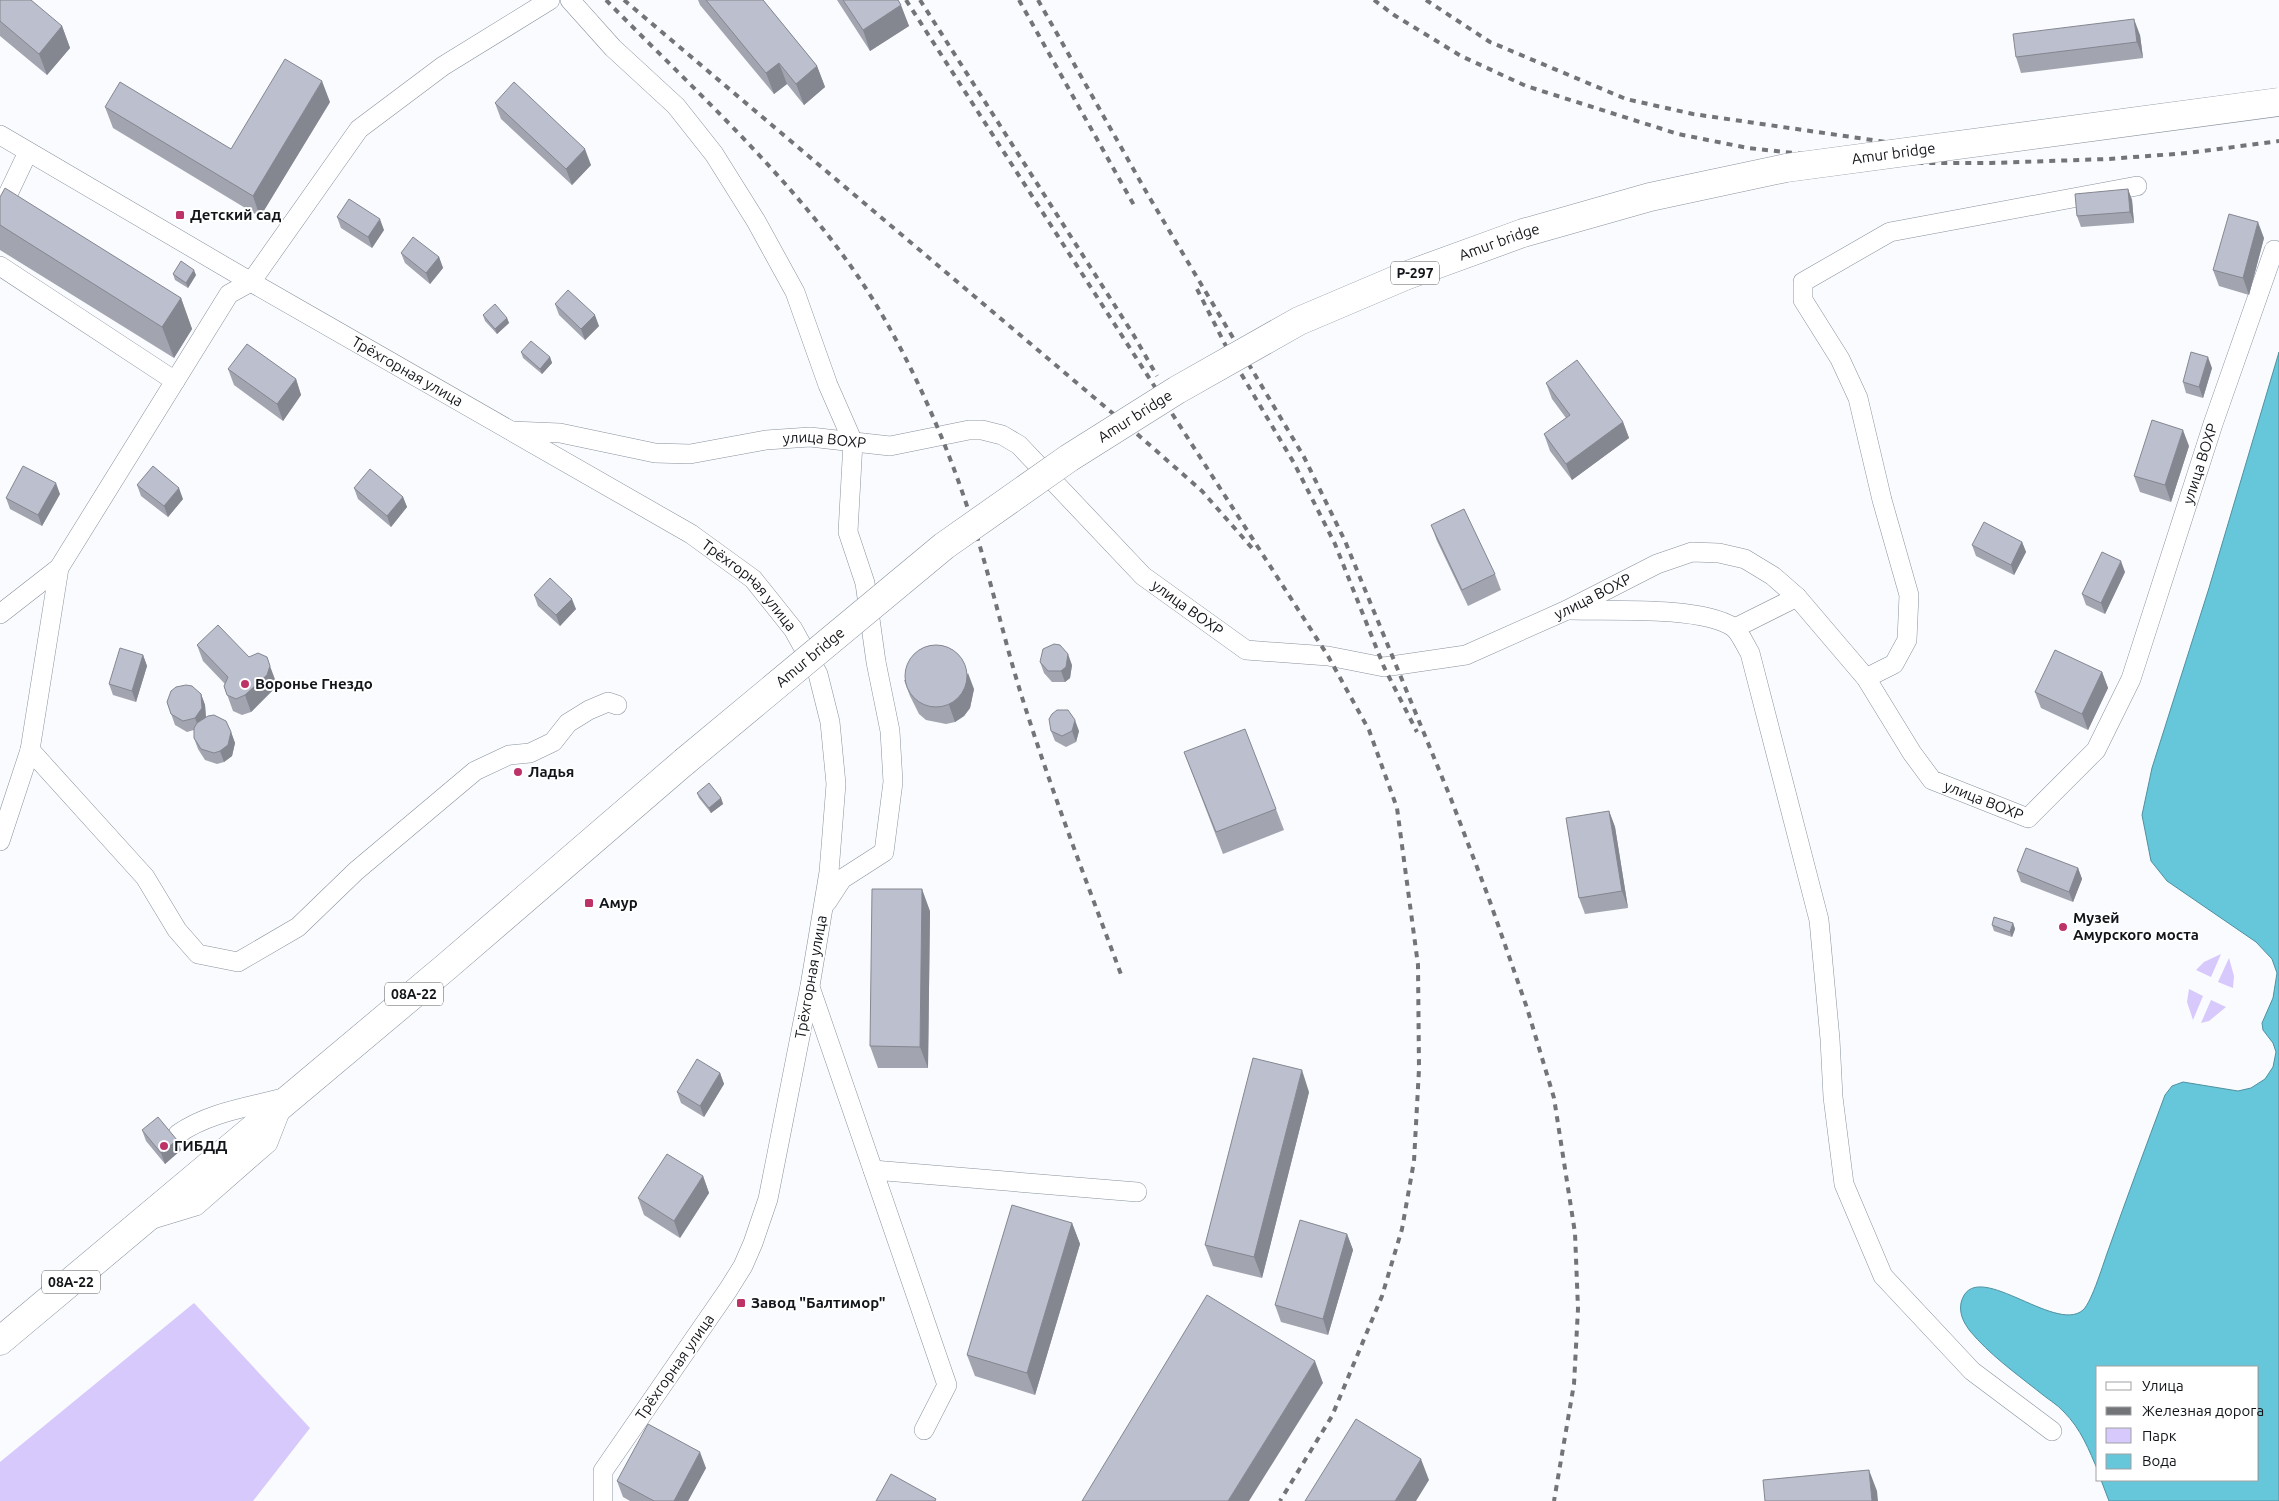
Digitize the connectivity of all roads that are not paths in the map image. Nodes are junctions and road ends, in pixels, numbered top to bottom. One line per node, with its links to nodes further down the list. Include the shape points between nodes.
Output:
1 (550, 0): 10 (street, via 443,66 359,129)
2 (570, 0): 13 (street, via 614,48 676,106 714,154 795,292 828,386)
3 (2279, 102): 22 (highway, Amur bridge / Р-297, bridge, via 1786,168 1650,197 1523,233 1405,276 1299,321 1177,390 1069,458 944,546)
4 (0, 136): 5 (street, Трёхгорная улица)
5 (28, 152): 7 (street); 10 (street, Трёхгорная улица)
6 (2137, 186): 19 (street, via 1890,232 1803,282 1803,300 1840,359 1858,398 1909,595 1907,640 1894,664)
7 (0, 210)
8 (2274, 250): 19 (street, улица ВОХР, via 2213,424 2131,679 2096,750 2028,818 1932,780)
9 (0, 266): 11 (street)
10 (251, 282): 11 (street, via 229,294); 12 (street, Трёхгорная улица)
11 (175, 381): 14 (street)
12 (512, 431): 13 (street, улица ВОХР, via 560,433 655,453 690,454 766,440 810,437); 24 (street, Трёхгорная улица, via 691,534 752,580 793,629 818,674 830,722 836,784)
13 (853, 442): 16 (street, улица ВОХР, via 890,446 969,430 1002,435 1019,445 1143,576 1246,650 1328,656 1384,667 1397,666 1466,655); 24 (street, via 848,532 865,583 890,731 893,782 884,852 842,879)
14 (59, 568): 17 (street); 21 (street)
15 (1797, 597): 16 (street, улица ВОХР, via 1744,559 1719,553 1692,552 1657,564); 18 (street); 19 (street, улица ВОХР)
16 (1567, 610): 18 (street, via 1691,614 1714,618)
17 (0, 614)
18 (1735, 628): 32 (street, via 1750,653 1819,920 1844,1184 1883,1276 1972,1371)
19 (1866, 678)
20 (616, 705): 21 (street, via 608,702 589,710 568,723 552,742 530,753 509,755 475,771 356,871 298,927 238,962 198,954 177,930 145,877)
21 (30, 750): 23 (street)
22 (684, 762): 26 (highway, 08А-22)
23 (0, 841)
24 (823, 908): 25 (street, Трёхгорная улица)
25 (810, 986): 28 (street); 33 (street, Трёхгорная улица, via 768,1199 753,1243 728,1290 603,1471)
26 (288, 1099): 27 (street, via 213,1116); 30 (highway, 08А-22)
27 (178, 1134)
28 (873, 1170): 29 (street); 31 (street, via 947,1385)
29 (1137, 1192)
30 (0, 1341)
31 (924, 1430)
32 (2052, 1431)
33 (603, 1501)

